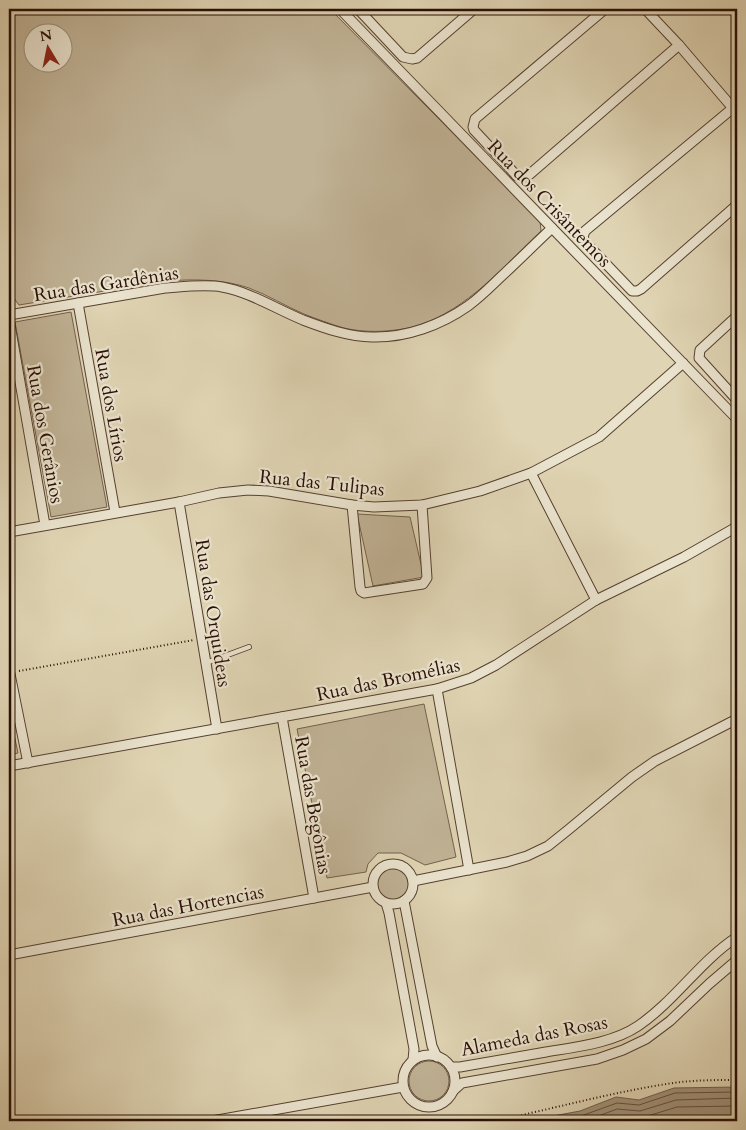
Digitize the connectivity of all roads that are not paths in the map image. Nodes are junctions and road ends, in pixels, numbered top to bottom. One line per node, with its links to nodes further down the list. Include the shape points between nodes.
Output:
1 (340, 9): 9 (street, Rua dos Crisântemos)
2 (358, 9): 3 (street, via 403,57 412,59)
3 (474, 9)
4 (605, 9): 6 (street, via 475,119 474,130 517,176 530,174)
5 (645, 9): 6 (street)
6 (679, 45): 7 (street)
7 (735, 111): 8 (street, via 585,231 584,242 632,291 637,291)
8 (737, 205)
9 (552, 228): 10 (street, Rua das Gardênias, via 468,305 422,330 396,335 344,334 221,287 165,288); 14 (street, Rua dos Crisântemos)
10 (78, 303): 11 (street, Rua das Gardênias); 21 (street, Rua dos Lírios)
11 (9, 315)
12 (737, 316): 15 (street, via 700,350 699,358)
13 (9, 319): 22 (street, Rua dos Gerânios)
14 (683, 363): 16 (street, Rua dos Crisântemos); 17 (street, Rua das Tulipas, via 599,438)
15 (737, 400)
16 (737, 419)
17 (531, 473): 20 (street, Rua das Tulipas, via 480,491); 25 (street)
18 (179, 502): 19 (street, Rua das Tulipas, via 219,493 255,490); 21 (street, Rua das Tulipas); 27 (street, Rua das Orquideas)
19 (352, 505): 20 (street, Rua das Tulipas); 20 (street, via 360,587 364,593 426,581)
20 (422, 505)
21 (114, 512): 22 (street, Rua das Tulipas)
22 (46, 525): 24 (street, Rua das Tulipas)
23 (737, 526): 25 (street, Rua das Bromélias, via 684,557)
24 (9, 532)
25 (596, 600): 29 (street, Rua das Bromélias, via 496,665 471,678)
26 (248, 647): 27 (lane)
27 (205, 664): 32 (street, Rua das Orquideas)
28 (9, 676): 33 (street)
29 (437, 689): 30 (street, Rua das Bromélias); 35 (street)
30 (282, 717): 32 (street, Rua das Bromélias); 38 (street, Rua das Begônias)
31 (737, 721): 35 (street, via 632,776 548,846 521,858)
32 (217, 729): 33 (street, Rua das Bromélias)
33 (28, 763): 34 (street, Rua das Bromélias)
34 (9, 766)
35 (469, 870): 36 (street)
36 (412, 881): 37 (street, via 410,874 400,865 386,865 375,874); 39 (street, via 411,892)
37 (373, 887): 38 (street, Rua das Hortencias); 40 (street, via 377,897)
38 (314, 898): 42 (street, Rua das Hortencias)
39 (404, 901): 40 (street); 44 (street, via 432,1046)
40 (386, 903): 45 (street, via 414,1049)
41 (737, 937): 46 (street, Alameda das Rosas, via 652,1016 616,1037)
42 (9, 955)
43 (737, 960): 48 (street, Alameda das Rosas, via 670,1021 646,1039 623,1050 597,1059 462,1084)
44 (437, 1056): 45 (street, via 425,1055); 46 (street)
45 (413, 1060): 47 (street, via 406,1068)
46 (451, 1067): 48 (street, via 455,1079)
47 (403, 1087): 48 (street, via 416,1104 426,1107 437,1106); 49 (street)
48 (453, 1091)
49 (212, 1121)

